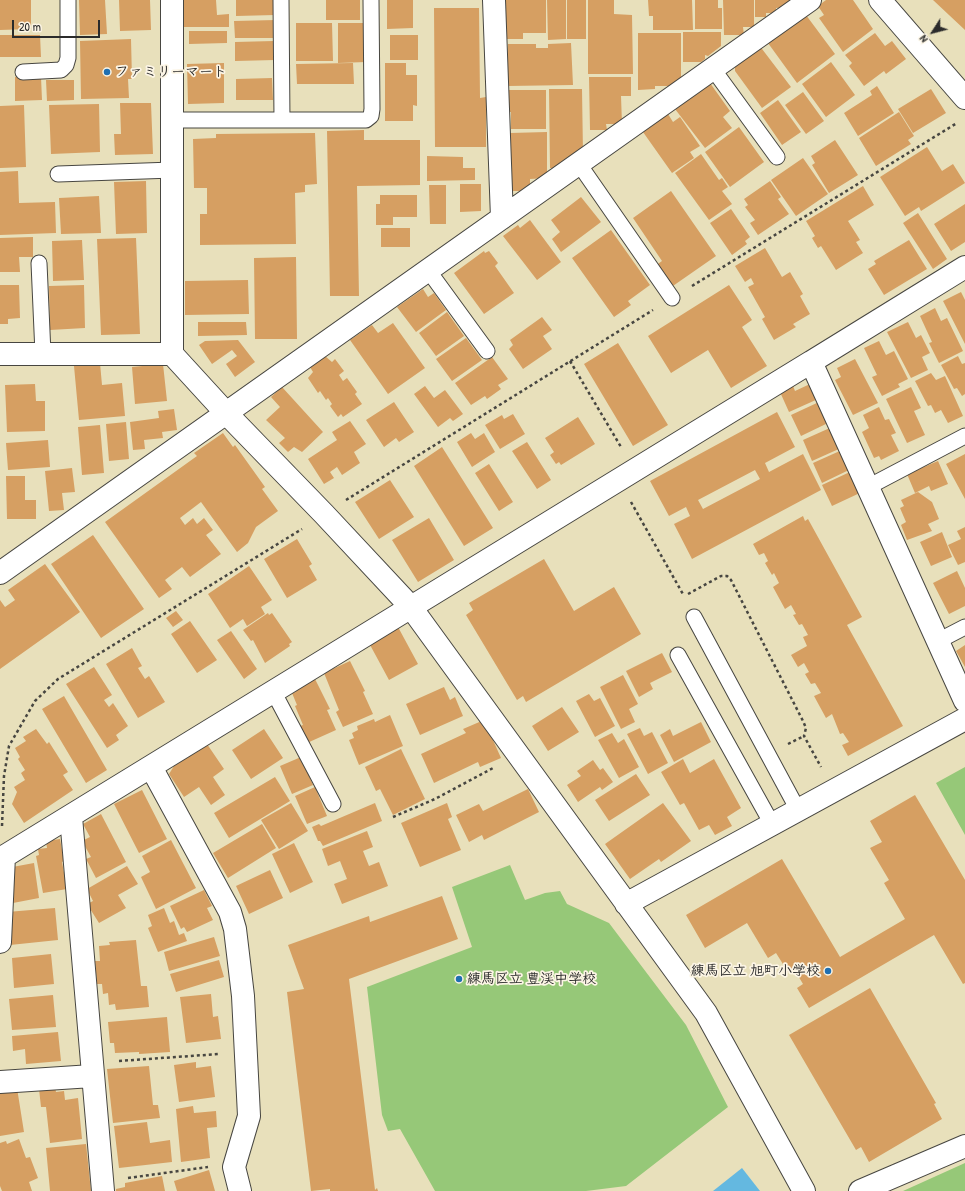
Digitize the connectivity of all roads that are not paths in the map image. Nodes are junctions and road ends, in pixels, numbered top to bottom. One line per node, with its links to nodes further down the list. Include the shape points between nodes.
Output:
1 (68, 0): 9 (lane, via 66,65 61,70)
2 (172, 0): 11 (street)
3 (281, 0): 12 (lane)
4 (371, 0): 12 (lane, via 371,116 366,120)
5 (494, 0): 17 (street)
6 (810, 0): 8 (street)
7 (880, 0): 10 (street)
8 (713, 69): 13 (lane); 14 (street)
9 (23, 72)
10 (965, 98)
11 (173, 120): 12 (lane); 15 (street)
12 (282, 120)
13 (777, 157)
14 (579, 164): 17 (street); 21 (lane)
15 (173, 170): 16 (lane); 25 (street)
16 (58, 174)
17 (502, 218): 20 (street)
18 (40, 263): 24 (lane)
19 (965, 267): 26 (street)
20 (428, 270): 22 (lane); 27 (street)
21 (672, 298)
22 (487, 351)
23 (0, 354): 24 (street)
24 (43, 354): 25 (street)
25 (172, 354): 27 (street)
26 (811, 362): 29 (street); 31 (street)
27 (226, 413): 30 (street); 31 (street)
28 (965, 436): 29 (lane)
29 (868, 486): 34 (street)
30 (0, 573)
31 (410, 606): 36 (street); 45 (street)
32 (694, 617): 41 (lane)
33 (965, 627): 34 (lane)
34 (938, 641): 37 (street)
35 (678, 655): 43 (lane)
36 (273, 691): 39 (street); 40 (lane)
37 (965, 701)
38 (965, 719): 41 (street)
39 (151, 767): 42 (street); 51 (street, via 233,921 243,996 249,1116 234,1163)
40 (333, 804)
41 (798, 810): 43 (street)
42 (71, 817): 44 (street); 47 (street)
43 (772, 824): 45 (street)
44 (2, 857): 46 (street)
45 (626, 904): 52 (street, via 706,1013)
46 (0, 942)
47 (92, 1070): 48 (street); 50 (street)
48 (0, 1082)
49 (965, 1146): 53 (street)
50 (102, 1186)
51 (240, 1191)
52 (804, 1191)
53 (860, 1191)

